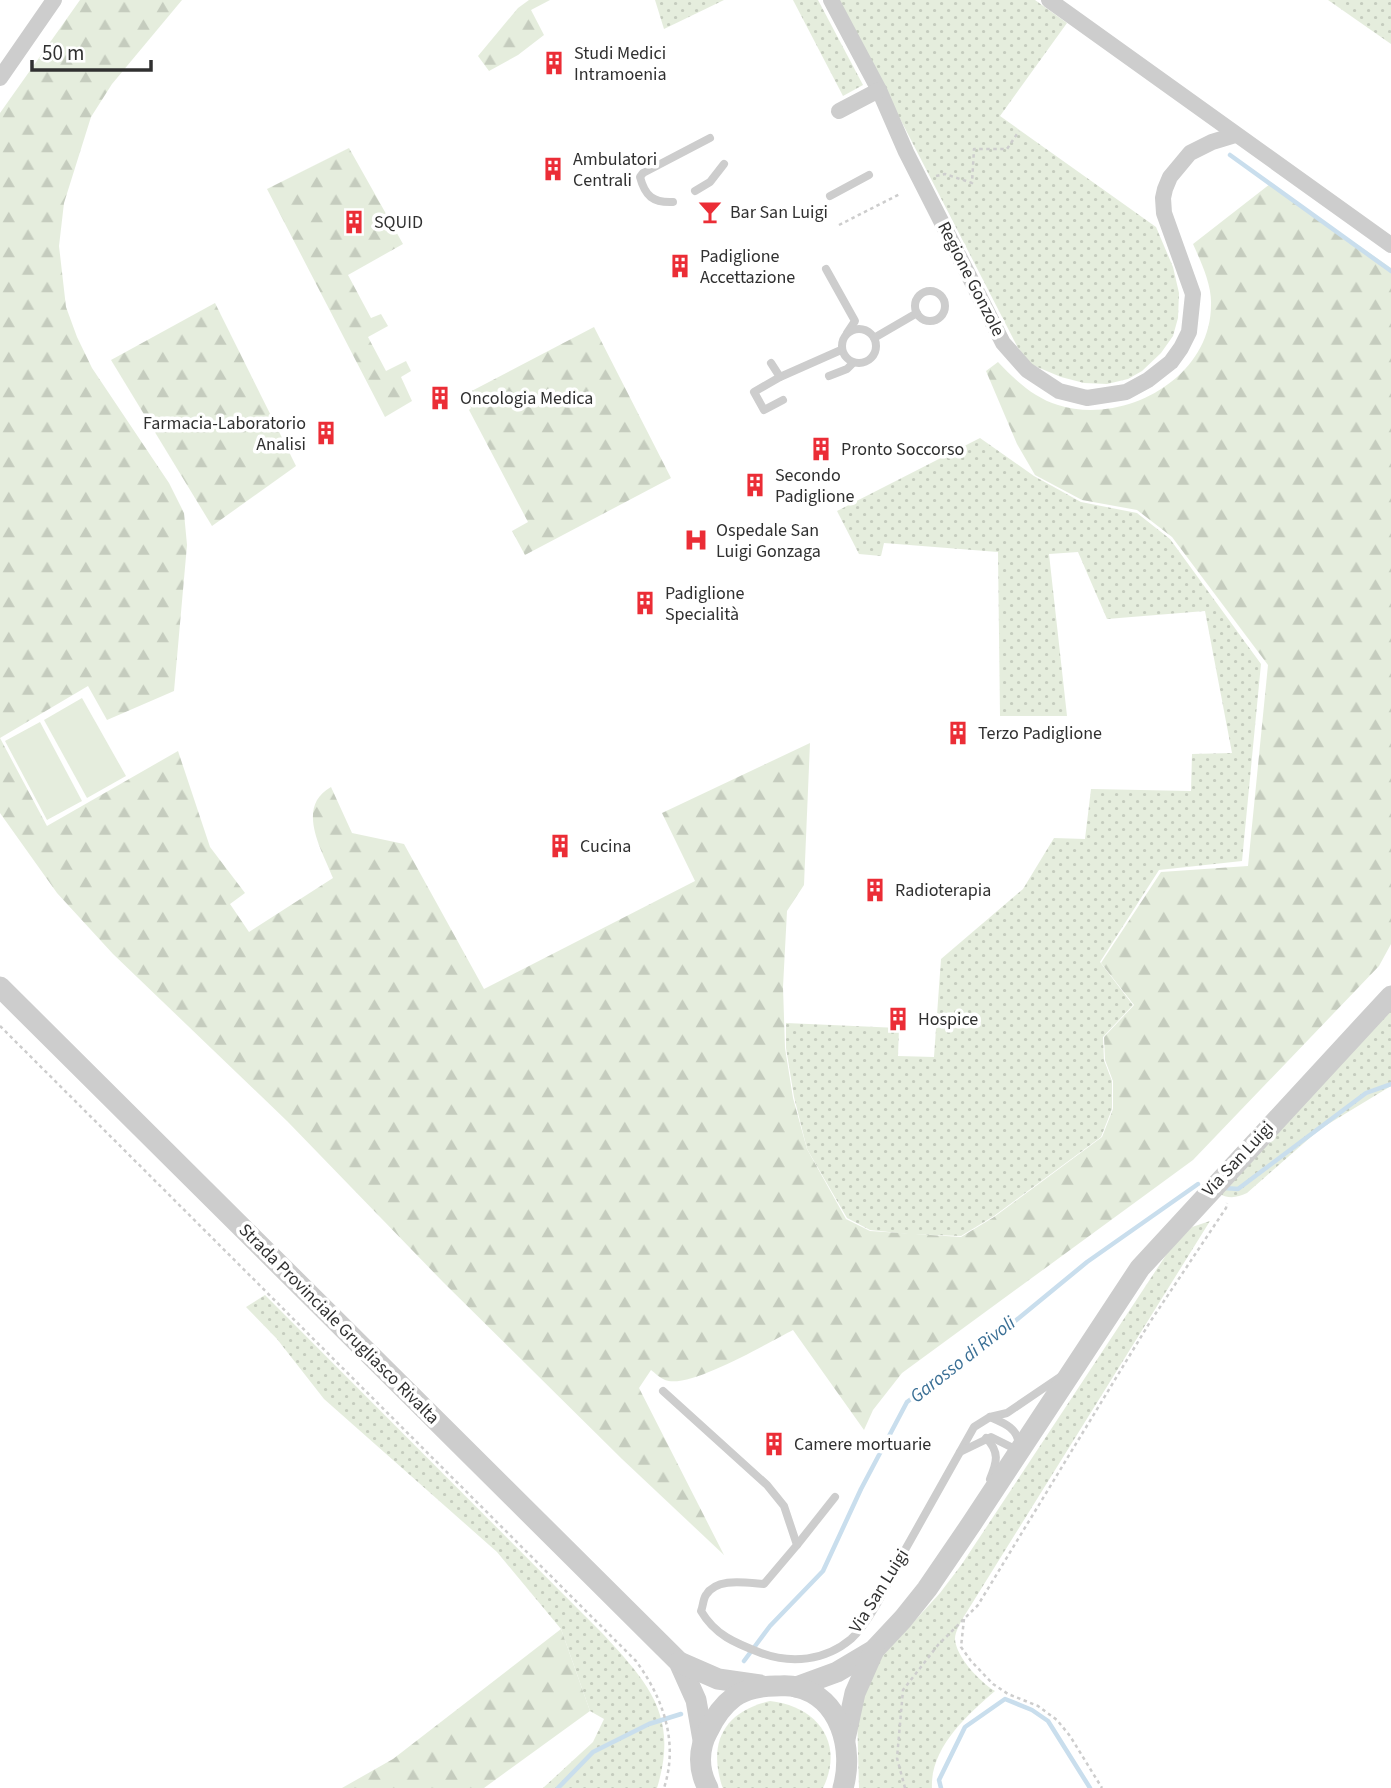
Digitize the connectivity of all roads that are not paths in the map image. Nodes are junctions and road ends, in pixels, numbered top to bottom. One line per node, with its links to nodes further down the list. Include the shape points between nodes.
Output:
1 (54, 0): 4 (street)
2 (831, 0): 5 (street, Regione Gonzole)
3 (1049, 0): 7 (street)
4 (0, 78)
5 (879, 90): 6 (street); 7 (street, Regione Gonzole, via 1003,343 1042,382 1080,397 1126,392 1171,362 1181,348 1189,332 1193,294 1164,213 1165,189 1190,153)
6 (839, 111)
7 (1235, 135): 14 (street)
8 (710, 138): 13 (lane, via 640,177 651,199)
9 (724, 164): 11 (lane, via 710,182)
10 (869, 175): 12 (lane)
11 (695, 191)
12 (830, 196)
13 (673, 202)
14 (1391, 245)
15 (826, 268): 17 (lane, via 855,321)
16 (917, 313): 18 (lane)
17 (847, 333): 18 (lane, via 862,329); 19 (lane)
18 (874, 338): 21 (lane, via 876,350 870,360)
19 (841, 349): 21 (lane); 23 (lane)
20 (771, 363): 23 (lane)
21 (853, 363): 22 (lane)
22 (829, 376)
23 (780, 377): 24 (lane, via 754,392 764,410)
24 (783, 400)
25 (0, 987): 37 (street, Strada Provinciale Grugliasco Rivalta)
26 (1391, 996): 27 (street, Via San Luigi, via 1140,1268)
27 (1073, 1366): 29 (lane, Via San Luigi, via 1035,1396 1007,1413); 31 (street, Via San Luigi)
28 (663, 1391): 34 (lane, via 767,1485 784,1506)
29 (990, 1417): 31 (lane, via 1013,1430); 32 (lane, Via San Luigi, via 974,1427)
30 (986, 1438): 31 (lane); 32 (lane); 35 (lane, Via San Luigi, via 997,1461 988,1485)
31 (1020, 1451): 35 (street, Via San Luigi)
32 (960, 1452): 34 (lane, Via San Luigi, via 876,1604 852,1637 838,1647 820,1655 783,1660 710,1627 701,1611 706,1595 728,1583 764,1584)
33 (835, 1497): 34 (lane)
34 (797, 1545)
35 (927, 1589): 36 (street, Via San Luigi)
36 (874, 1650): 39 (street, Via San Luigi, via 837,1672); 40 (street, Via San Luigi, via 855,1693)
37 (679, 1661): 38 (street, Strada Provinciale Grugliasco Rivalta, via 719,1679); 41 (street, Strada Provinciale Grugliasco Rivalta, via 696,1700)
38 (762, 1686): 39 (street, Strada Provinciale Grugliasco Rivalta); 41 (street, via 735,1696 717,1714)
39 (796, 1686): 40 (street, via 829,1707)
40 (845, 1739): 42 (street)
41 (703, 1740): 43 (street, Strada Provinciale Grugliasco Rivalta)
42 (848, 1783)
43 (703, 1785)

